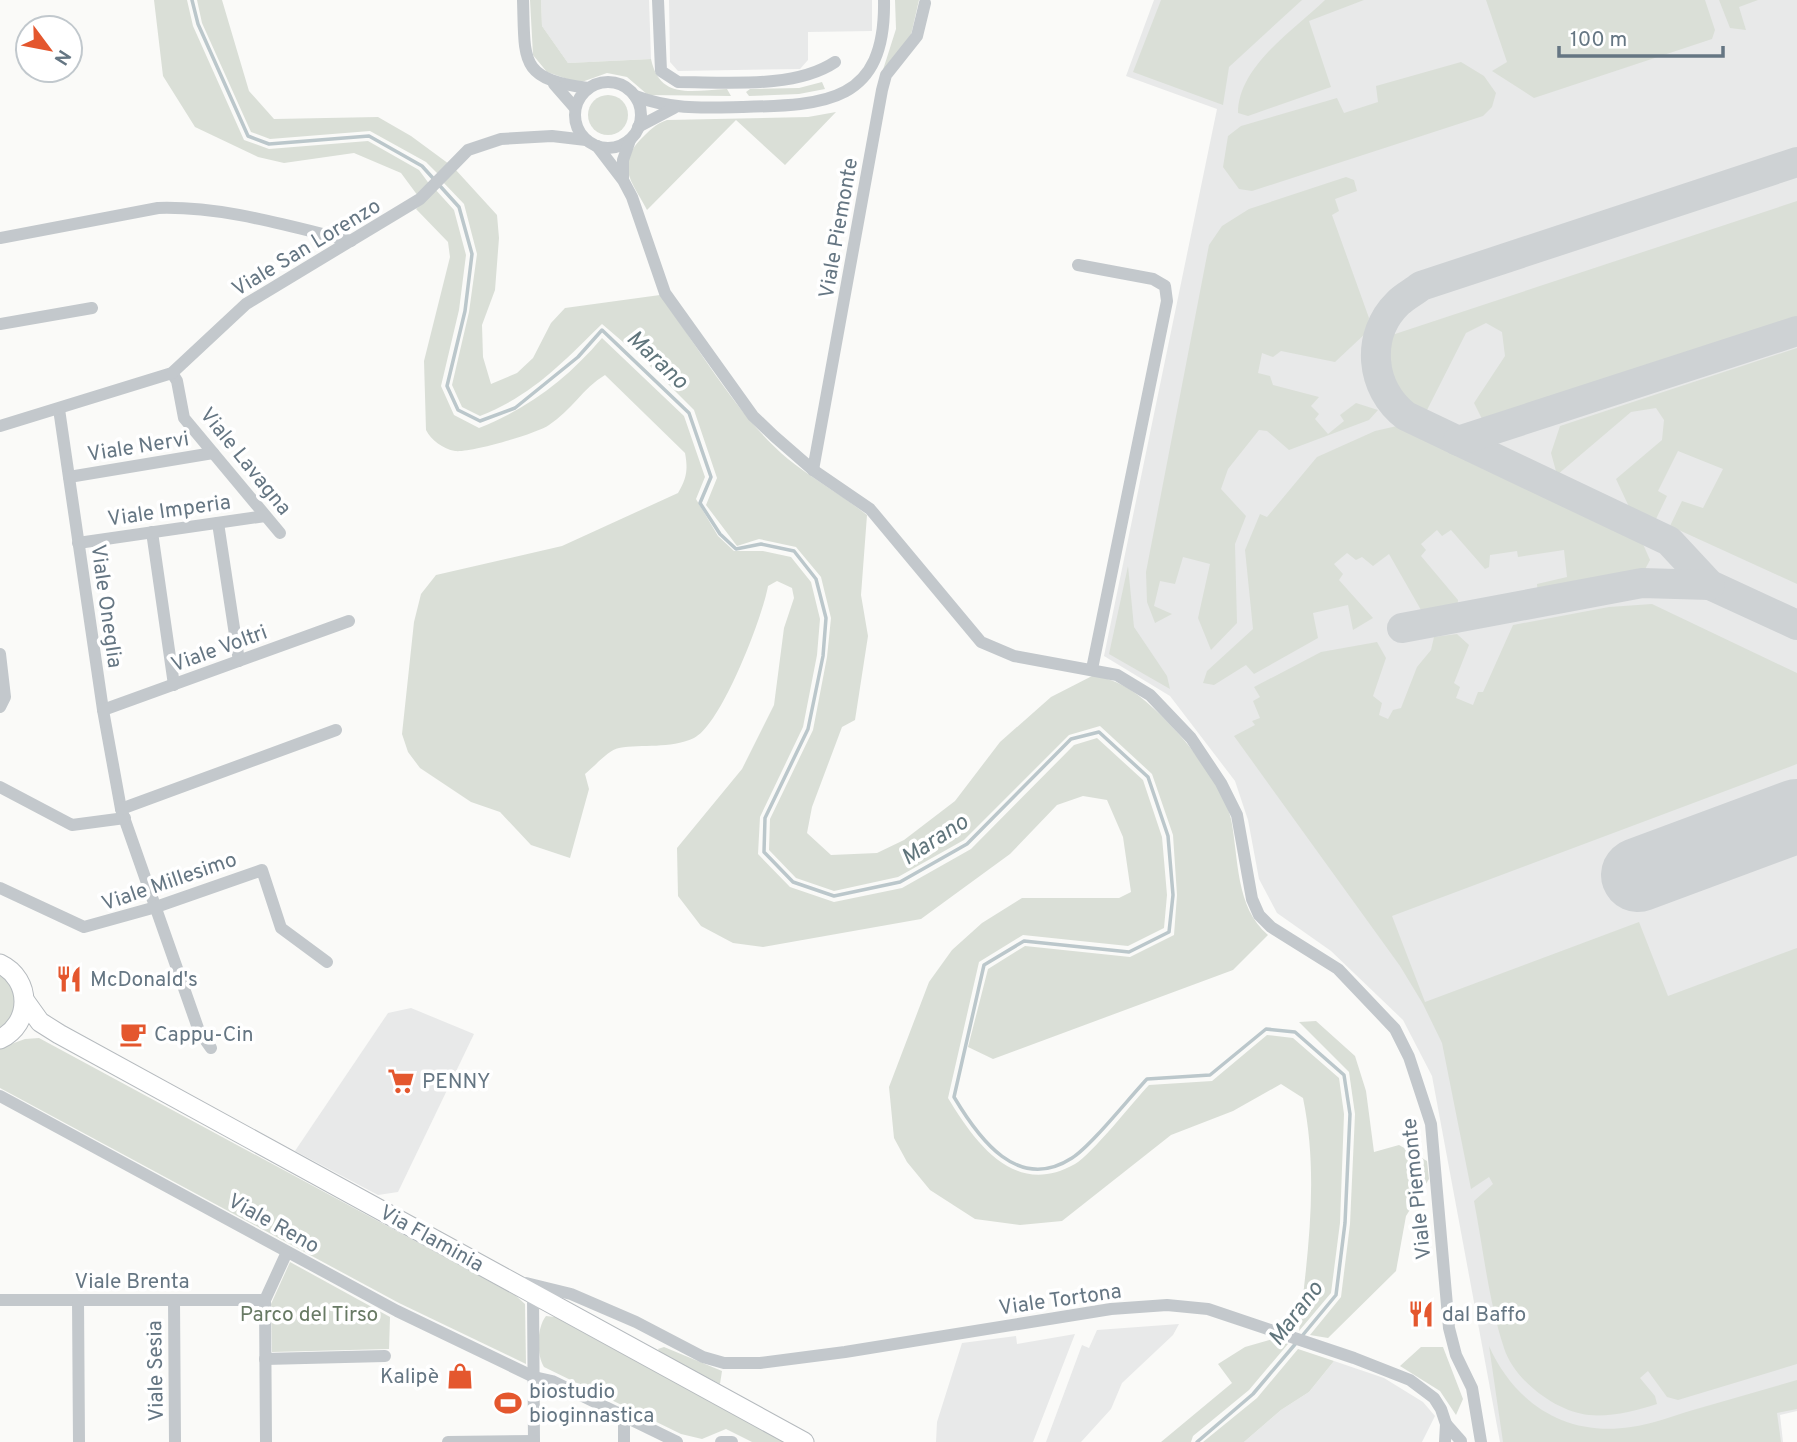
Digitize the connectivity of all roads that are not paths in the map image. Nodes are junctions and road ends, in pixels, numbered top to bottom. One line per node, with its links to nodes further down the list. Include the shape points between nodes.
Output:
1 (523, 0): 7 (street, via 529,64)
2 (658, 0): 6 (street, via 661,71 678,82)
3 (884, 0): 10 (street, via 883,35 877,53 850,89 814,104)
4 (925, 3): 26 (street, Viale Piemonte, via 917,36 886,75 882,90)
5 (835, 62): 6 (street, via 800,79)
6 (739, 81): 10 (street)
7 (554, 84): 8 (street); 12 (street)
8 (588, 88): 9 (street, via 597,83 619,83); 12 (street)
9 (635, 96): 11 (street); 13 (street, via 641,116)
10 (740, 107): 11 (street)
11 (674, 108): 13 (street)
12 (575, 113): 14 (street, via 566,129); 15 (street)
13 (635, 132): 15 (street, via 615,147); 16 (street, via 623,160)
14 (552, 136): 15 (street, Viale San Lorenzo); 18 (street, Viale San Lorenzo, via 502,139 468,150 420,199)
15 (592, 143): 16 (street, Viale Piemonte)
16 (624, 180): 26 (street, Viale Piemonte, via 665,293 753,416)
17 (0, 237): 18 (street, via 181,207)
18 (351, 241): 22 (street, Viale San Lorenzo, via 246,304)
19 (1078, 265): 36 (street, via 1153,279 1165,286 1167,301)
20 (92, 308): 21 (street)
21 (0, 324)
22 (172, 373): 23 (street, Viale San Lorenzo); 25 (street, Viale Lavagna, via 184,418)
23 (59, 409): 24 (street, Viale San Lorenzo); 27 (street, Viale Oneglia)
24 (0, 425)
25 (214, 453): 27 (street, Viale Nervi); 28 (street, Viale Lavagna)
26 (813, 470): 36 (street, Viale Piemonte, via 870,509 981,642 1014,656)
27 (69, 477): 32 (street, Viale Oneglia)
28 (265, 516): 29 (street, Viale Imperia); 31 (street, Viale Lavagna)
29 (218, 523): 30 (street, Viale Imperia); 35 (street)
30 (152, 532): 32 (street, Viale Imperia); 37 (street)
31 (280, 533)
32 (78, 543): 39 (street, Viale Oneglia)
33 (349, 621): 35 (street, Viale Voltri)
34 (0, 661): 38 (street, via 5,697)
35 (239, 661): 37 (street, Viale Voltri)
36 (1092, 669): 67 (street, Viale Piemonte, via 1116,675 1150,695 1191,738 1237,816 1259,915 1270,927 1338,969 1395,1029 1431,1124 1449,1328 1472,1388)
37 (174, 685): 39 (street, Viale Voltri)
38 (0, 707)
39 (103, 710): 42 (street, Viale Oneglia)
40 (336, 730): 42 (street)
41 (0, 788): 42 (street, via 72,825)
42 (123, 814): 46 (street, Viale Oneglia)
43 (0, 888): 45 (street, Viale Millesimo)
44 (0, 896): 45 (street, Viale Millesimo)
45 (19, 896): 46 (street, Viale Millesimo, via 84,927)
46 (156, 907): 47 (street, Viale Millesimo, via 262,870 281,928); 52 (street, Viale Oneglia, via 199,1031)
47 (327, 962)
48 (0, 964): 49 (main road, Via Flaminia, via 19,981)
49 (25, 1001): 50 (main road, Via Flaminia, via 40,1022); 51 (main road, via 19,1022)
50 (60, 1034): 51 (main road, Via Flaminia, via 32,1032); 55 (main road, Via Flaminia)
51 (2, 1038)
52 (211, 1048)
53 (0, 1096): 54 (street, Viale Reno)
54 (287, 1252): 60 (street); 65 (street, Viale Reno)
55 (505, 1278): 56 (main road, Via Flaminia); 61 (street, Viale Tortona, via 572,1294)
56 (533, 1294): 62 (main road, Via Flaminia); 65 (street)
57 (0, 1300): 58 (street, Viale Brenta)
58 (78, 1300): 59 (street, Viale Brenta); 71 (street)
59 (174, 1300): 60 (street, Viale Brenta); 72 (street, Viale Sesia)
60 (265, 1300): 64 (street)
61 (652, 1333): 62 (street); 68 (street, Viale Tortona, via 703,1357 736,1363 845,1352 1111,1309 1167,1305 1208,1309 1410,1380 1434,1398)
62 (628, 1347): 79 (main road, Via Flaminia)
63 (385, 1356): 64 (street)
64 (265, 1359): 73 (street)
65 (534, 1377): 66 (street, Viale Reno); 69 (street)
66 (624, 1416): 75 (street); 76 (street, Viale Reno)
67 (1476, 1421): 70 (street); 81 (street, Viale Piemonte)
68 (1446, 1424): 70 (street, Viale Tortona); 80 (street)
69 (534, 1441): 74 (street)
70 (1465, 1441)
71 (79, 1442)
72 (175, 1442)
73 (266, 1442)
74 (448, 1442)
75 (624, 1442)
76 (677, 1442)
77 (721, 1442): 78 (street)
78 (732, 1442)
79 (803, 1442)
80 (1445, 1442)
81 (1481, 1442)

